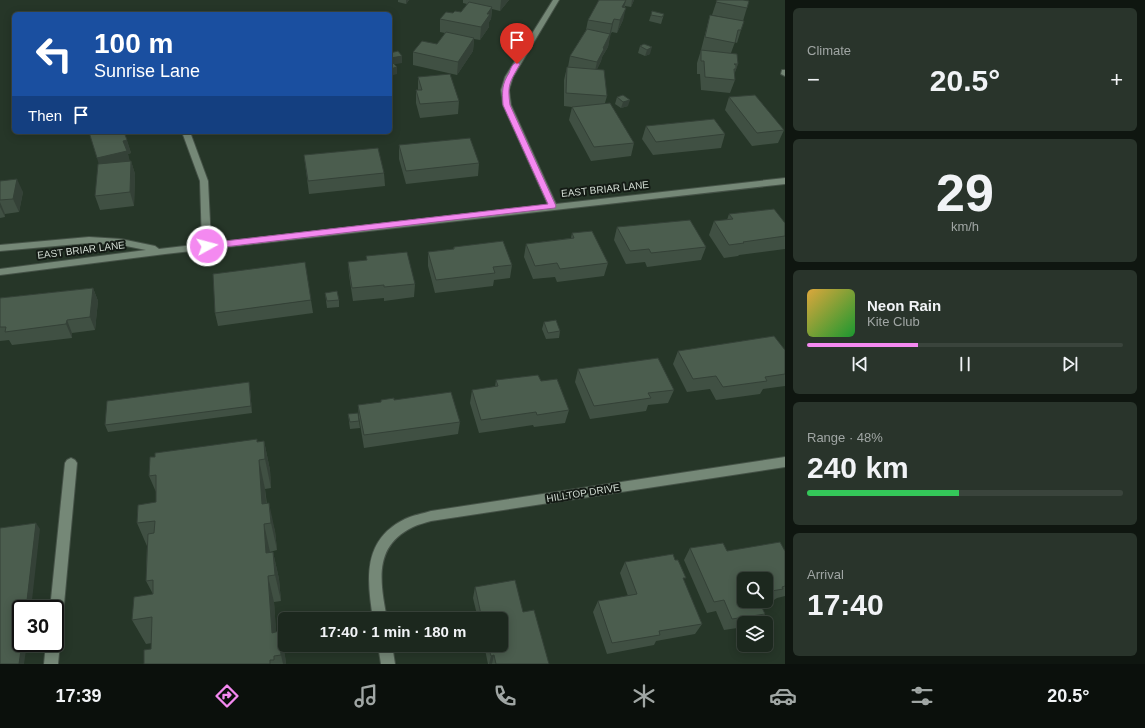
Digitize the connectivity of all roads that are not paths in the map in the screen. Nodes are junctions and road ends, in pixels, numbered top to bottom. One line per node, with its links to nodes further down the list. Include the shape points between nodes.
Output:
1 (556, 0): 4 (street, via 509,77 505,90 507,105)
2 (187, 134): 5 (street, via 204,181)
3 (785, 180): 4 (street, EAST BRIAR LANE)
4 (552, 206): 5 (street, EAST BRIAR LANE)
5 (207, 246): 7 (street, EAST BRIAR LANE)
6 (0, 248): 7 (street, EAST BRIAR LANE, via 89,240 121,242)
7 (165, 250): 8 (street, EAST BRIAR LANE)
8 (0, 272)
9 (785, 462): 12 (street, HILLTOP DRIVE, via 431,516 406,524 386,538 375,561)
10 (71, 463): 11 (street)
11 (58, 600)
12 (379, 612)
13 (52, 652): 15 (street)
14 (386, 652): 16 (street)
15 (51, 664)
16 (388, 664)

